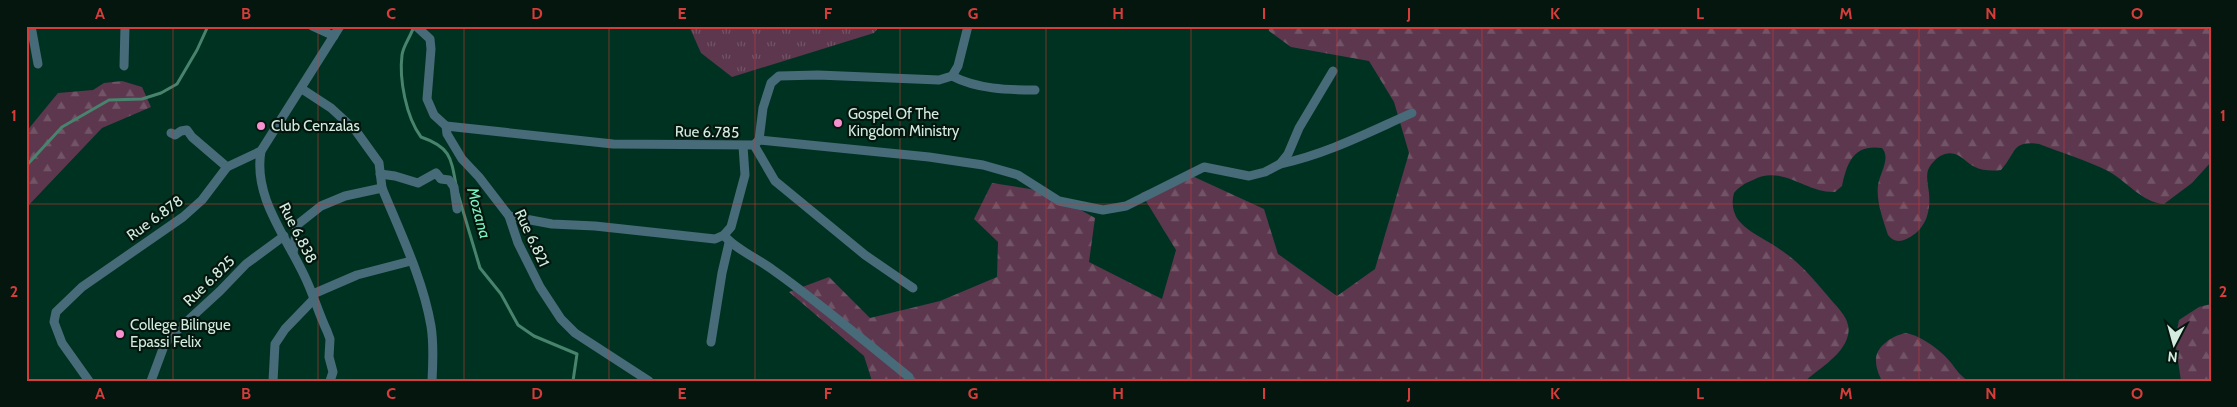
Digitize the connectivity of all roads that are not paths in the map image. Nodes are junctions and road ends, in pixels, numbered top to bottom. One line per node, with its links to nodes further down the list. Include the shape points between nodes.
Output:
1 (32, 26): 8 (street)
2 (125, 26): 9 (street)
3 (312, 26): 7 (street)
4 (340, 26): 7 (street)
5 (416, 26): 15 (street, Rue 6.821, via 430,39 427,99 434,115)
6 (968, 26): 11 (street, via 958,66)
7 (334, 36): 12 (street)
8 (38, 64)
9 (124, 66)
10 (1333, 71): 20 (street)
11 (952, 76): 13 (street, via 991,87); 17 (street, Rue 6.785, via 940,80 779,76 771,83)
12 (302, 89): 19 (street); 22 (street, via 351,124 376,155)
13 (1035, 90)
14 (1412, 112): 20 (street, via 1330,150)
15 (446, 126): 18 (street, Rue 6.785, via 613,144); 25 (street, Rue 6.821, via 447,134 462,159 479,176)
16 (171, 133): 21 (street, via 175,135 187,130)
17 (757, 143): 18 (street, Rue 6.785); 20 (street, via 929,157 983,165 1018,175 1059,201 1103,210 1126,206 1204,167 1249,176); 30 (street, via 775,181 865,255)
18 (744, 146): 27 (street, via 746,175)
19 (261, 150): 21 (street, Rue 6.878); 26 (street, Rue 6.838, via 258,167 264,194)
20 (1280, 164)
21 (227, 167): 33 (street, Rue 6.878, via 202,200 183,217 82,287 56,312 54,322 62,343)
22 (380, 174): 23 (street); 24 (street, via 418,183 436,173 454,187)
23 (382, 188): 28 (street, via 345,196 321,206 297,225); 29 (street)
24 (457, 210)
25 (508, 216): 27 (street, via 552,224); 38 (street, Rue 6.821, via 531,269 561,319 576,333)
26 (284, 236): 28 (street, Rue 6.838); 34 (street, Rue 6.825, via 246,264 171,336)
27 (727, 239): 32 (street); 39 (street, via 774,270 909,377)
28 (294, 253): 31 (street, Rue 6.838)
29 (411, 261): 31 (street, via 357,275); 37 (street, via 431,326)
30 (913, 288)
31 (313, 297): 35 (street, via 275,344); 36 (street, Rue 6.838, via 330,339 329,357 333,372)
32 (712, 342)
33 (89, 381)
34 (151, 381)
35 (273, 381)
36 (330, 381)
37 (432, 381)
38 (649, 381)
39 (909, 381)

